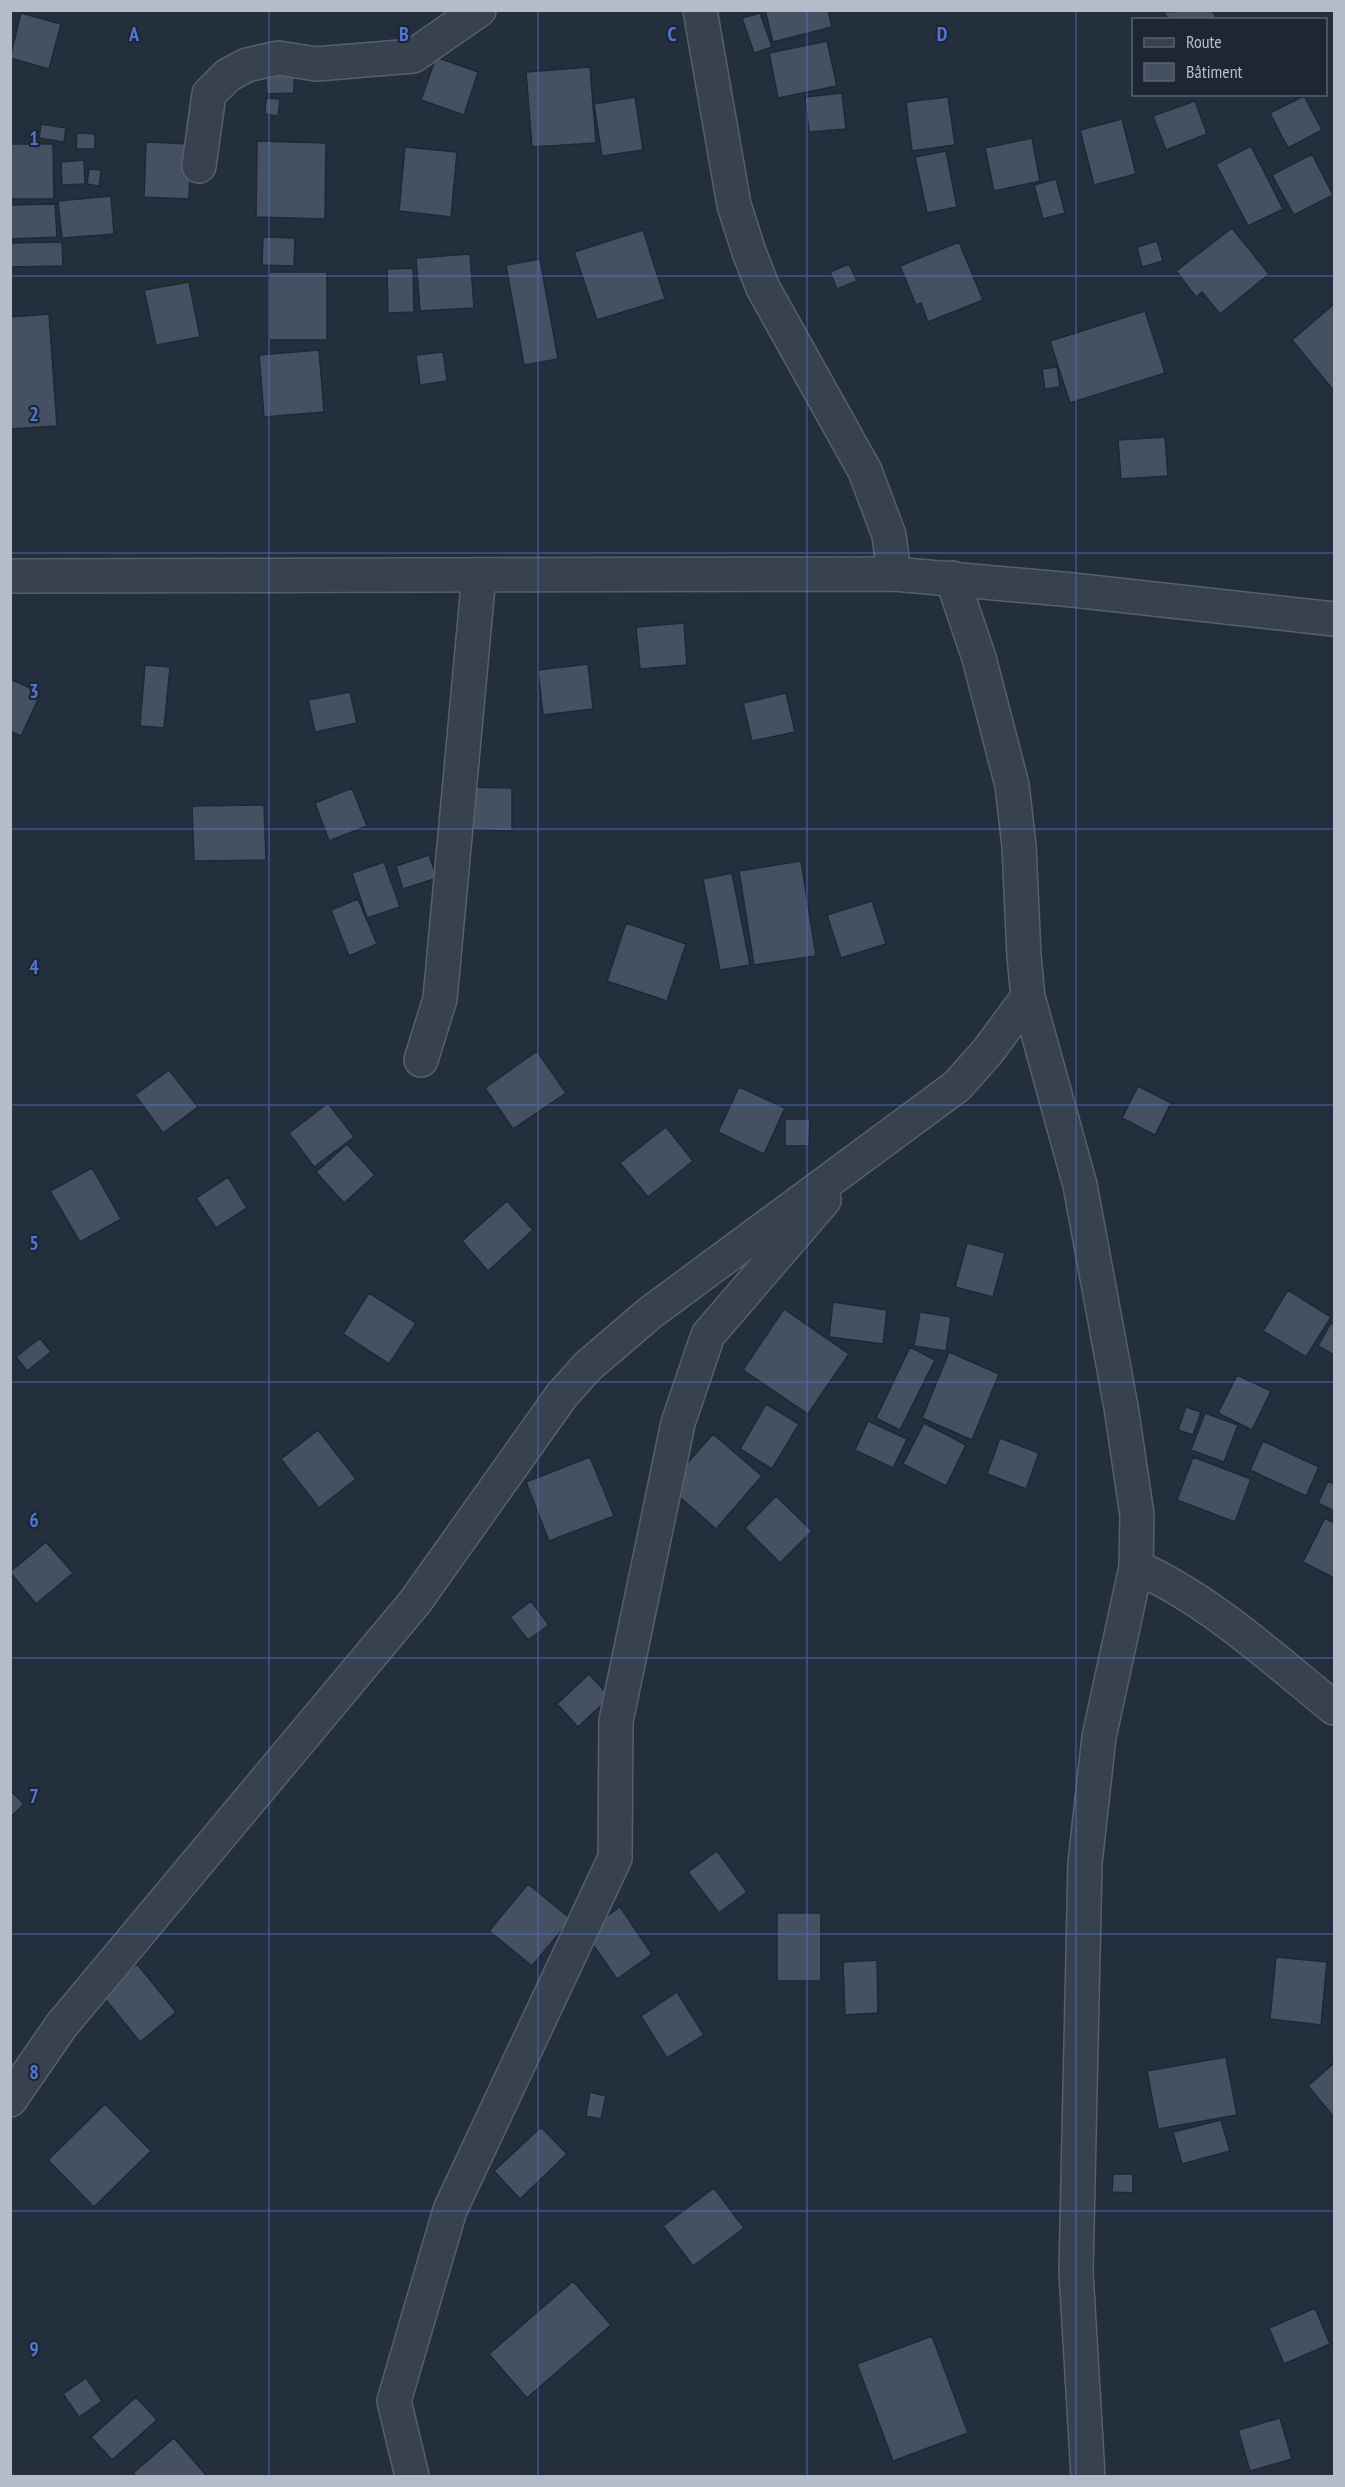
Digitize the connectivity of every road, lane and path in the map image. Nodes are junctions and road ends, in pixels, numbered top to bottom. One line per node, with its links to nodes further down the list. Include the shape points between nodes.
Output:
1 (480, 10): 3 (street, via 413,56 316,64 278,58 247,65 228,75 209,94)
2 (700, 10): 4 (street, via 734,205 749,252 763,288 865,471 888,535)
3 (199, 166)
4 (894, 574): 5 (street); 7 (street)
5 (479, 575): 6 (street); 10 (street, via 440,999)
6 (10, 576)
7 (952, 579): 8 (street); 9 (street, via 979,658 1012,785)
8 (1335, 619)
9 (1028, 997): 11 (street, via 957,1086); 12 (street, via 1082,1196 1137,1515)
10 (421, 1060)
11 (855, 1163): 14 (street, via 650,1313 568,1388 415,1602 61,2026); 15 (street, via 708,1335 700,1357 678,1424 616,1720 615,1858 450,2210 394,2401)
12 (1136, 1567): 13 (street, via 1171,1583 1233,1626); 16 (street, via 1099,1737 1085,1863 1076,2272)
13 (1335, 1708)
14 (10, 2100)
15 (412, 2476)
16 (1088, 2476)

